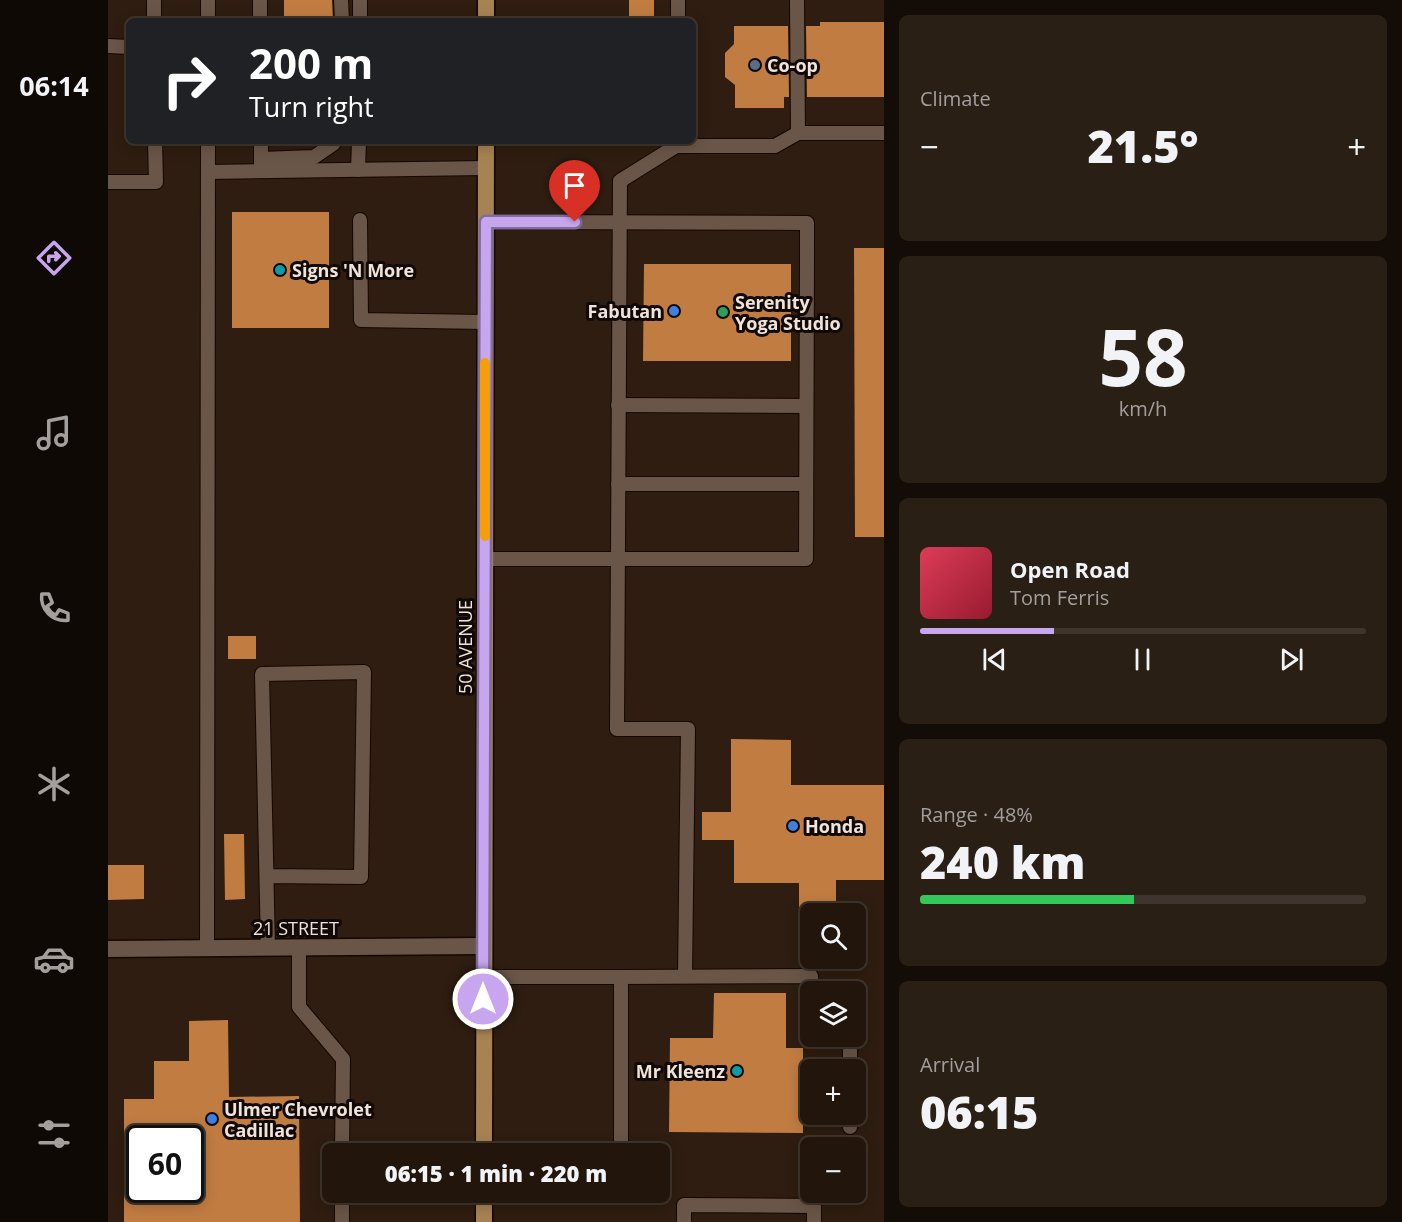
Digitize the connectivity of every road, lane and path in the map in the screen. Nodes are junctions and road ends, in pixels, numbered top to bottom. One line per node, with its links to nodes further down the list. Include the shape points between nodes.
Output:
1 (154, 0): 9 (lane)
2 (208, 0): 10 (lane)
3 (260, 0): 11 (lane)
4 (341, 0): 12 (lane)
5 (360, 0): 13 (lane)
6 (486, 0): 14 (main road)
7 (678, 0): 15 (lane)
8 (797, 0): 18 (lane)
9 (154, 18)
10 (208, 18)
11 (260, 18)
12 (342, 18)
13 (360, 18)
14 (486, 18)
15 (678, 18)
16 (108, 46): 17 (lane)
17 (126, 47)
18 (798, 133): 19 (lane); 26 (lane, via 775,146)
19 (884, 133)
20 (155, 144): 31 (lane, via 156,182)
21 (208, 144): 30 (lane)
22 (261, 144): 27 (lane)
23 (333, 144): 27 (lane, via 314,157)
24 (359, 144): 29 (lane)
25 (486, 144): 28 (main road, 50 AVENUE)
26 (676, 144): 34 (lane, via 620,181)
27 (261, 165): 29 (lane); 30 (lane)
28 (486, 168): 29 (lane); 33 (main road, 50 AVENUE)
29 (358, 170)
30 (208, 172): 44 (lane)
31 (108, 182)
32 (360, 220): 35 (lane, via 361,320)
33 (486, 222): 34 (lane); 35 (main road, 50 AVENUE)
34 (620, 222): 36 (lane); 37 (lane, via 807,224)
35 (485, 322): 40 (main road, 50 AVENUE)
36 (618, 405): 37 (lane); 38 (lane)
37 (806, 406): 39 (lane)
38 (618, 484): 39 (lane); 41 (lane)
39 (806, 484): 41 (lane, via 806,560)
40 (485, 559): 41 (lane); 43 (main road, 50 AVENUE)
41 (617, 559): 48 (lane, via 617,729 688,729)
42 (267, 876): 42 (lane, via 262,674 364,672 361,877); 45 (lane)
43 (483, 946): 46 (street, 21 STREET); 49 (main road, 50 AVENUE)
44 (207, 948): 45 (street, 21 STREET); 47 (street, 21 STREET)
45 (268, 948): 46 (street, 21 STREET)
46 (299, 948): 53 (lane, via 299,1007 343,1059)
47 (108, 949)
48 (686, 976): 50 (lane); 51 (lane, via 811,976)
49 (483, 977): 50 (lane); 54 (main road, 50 AVENUE)
50 (621, 977): 52 (lane)
51 (811, 981)
52 (621, 1140)
53 (342, 1143)
54 (484, 1143)
55 (342, 1203): 57 (lane)
56 (484, 1203): 58 (main road)
57 (342, 1222)
58 (484, 1222)
59 (684, 1222): 60 (lane, via 684,1205 696,1205 814,1206)
60 (814, 1222)

